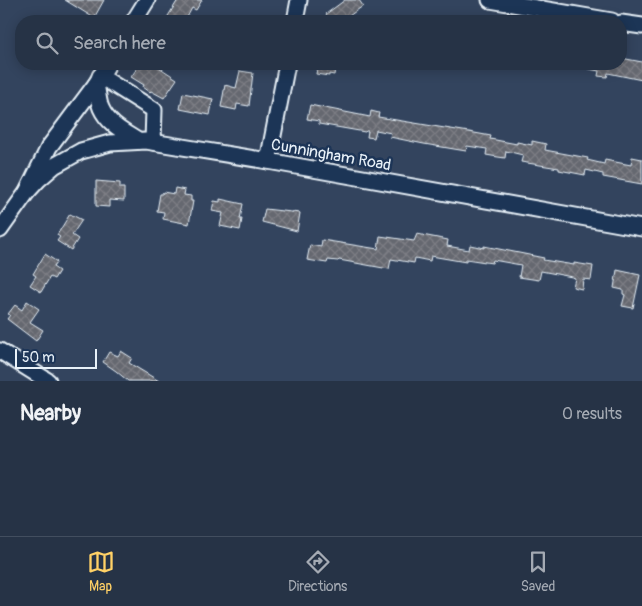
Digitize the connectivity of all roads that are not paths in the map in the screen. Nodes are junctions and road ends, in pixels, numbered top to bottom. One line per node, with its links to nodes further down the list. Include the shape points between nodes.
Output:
1 (147, 0): 4 (street)
2 (299, 0): 5 (street)
3 (490, 0): 6 (street)
4 (138, 15)
5 (296, 15)
6 (577, 15)
7 (627, 24): 8 (street)
8 (642, 26)
9 (286, 70): 14 (street)
10 (101, 75): 11 (street, via 100,103 105,115); 12 (street, via 154,110); 13 (street)
11 (138, 141): 12 (street, Cunningham Road); 15 (street, Cunningham Road, via 94,147)
12 (154, 142): 14 (street, Cunningham Road)
13 (47, 152): 15 (street); 16 (street)
14 (268, 161): 17 (street, Cunningham Road)
15 (57, 164): 16 (street, Cunningham Road)
16 (27, 192): 18 (street)
17 (642, 228)
18 (0, 230)
19 (0, 351): 20 (street)
20 (48, 381)

